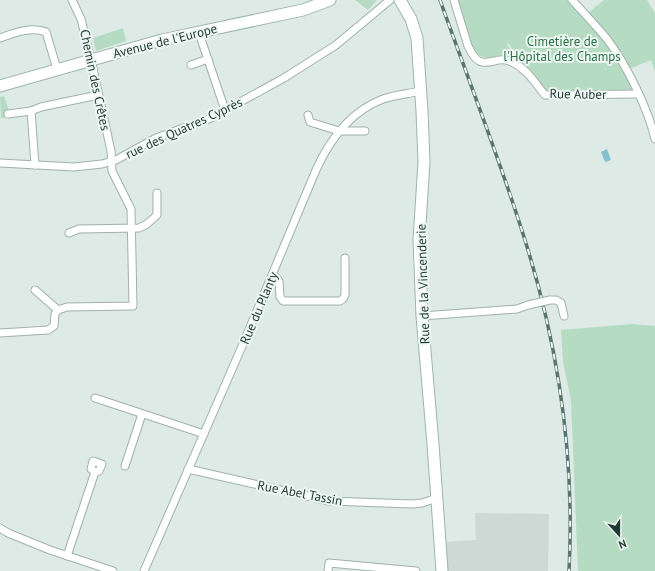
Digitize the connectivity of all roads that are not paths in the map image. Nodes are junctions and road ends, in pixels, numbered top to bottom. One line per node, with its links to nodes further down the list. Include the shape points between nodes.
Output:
1 (72, 0): 9 (street, Chemin des Crêtes, via 81,19)
2 (330, 0): 9 (main road, Avenue de l'Europe, via 303,10 162,40)
3 (400, 0): 14 (main road, Rue de la Vincenderie, via 411,19 417,38)
4 (454, 0): 15 (street, Rue Auber, via 468,46 477,60 484,63 511,62 524,69 545,95)
5 (572, 0): 15 (street, via 610,44)
6 (389, 1): 17 (street, rue des Quatres Cyprès, via 324,54)
7 (0, 38): 12 (street, via 16,32 39,29 46,32)
8 (201, 38): 10 (street)
9 (91, 59): 12 (main road, Avenue de l'Europe); 16 (street, Chemin des Crêtes)
10 (208, 60): 11 (street); 17 (street)
11 (191, 65)
12 (57, 70): 13 (main road, Avenue de l'Europe)
13 (0, 86)
14 (420, 91): 21 (street, Rue du Planty, via 385,99 369,106); 34 (main road, Rue de la Vincenderie, via 424,162 419,240)
15 (638, 94): 23 (street)
16 (98, 95): 18 (street); 24 (street, Chemin des Crêtes)
17 (225, 110): 24 (street, rue des Quatres Cyprès, via 211,118 156,138)
18 (31, 111): 19 (street); 26 (street)
19 (8, 114)
20 (308, 115): 21 (street, via 310,122)
21 (339, 131): 22 (street); 31 (street, Rue du Planty, via 316,170)
22 (365, 131)
23 (655, 139)
24 (111, 161): 26 (street, rue des Quatres Cyprès, via 74,167); 28 (street, Chemin des Crêtes, via 114,174 131,209)
25 (0, 163): 26 (street, rue des Quatres Cyprès)
26 (35, 165)
27 (157, 193): 28 (street, via 157,215 143,226)
28 (132, 228): 29 (street, via 79,229); 33 (street, Chemin des Crêtes, via 133,306 66,307)
29 (69, 233)
30 (346, 258): 31 (street, via 345,295 340,301 283,300 280,297 279,281)
31 (273, 274): 39 (street, Rue du Planty)
32 (36, 290): 33 (street)
33 (58, 310): 36 (street, via 54,326 48,330)
34 (422, 316): 35 (street, bridge, via 517,309 550,300 561,303); 43 (main road, Rue de la Vincenderie)
35 (564, 316)
36 (0, 332)
37 (95, 398): 38 (street)
38 (142, 414): 39 (street); 40 (street)
39 (204, 434): 41 (street, Rue du Planty)
40 (125, 466)
41 (188, 469): 43 (street, Rue Abel Tassin, via 329,501 412,504); 48 (street, Rue du Planty)
42 (95, 472): 45 (street)
43 (437, 498): 51 (main road, Rue de la Vincenderie)
44 (0, 528): 45 (street)
45 (67, 556): 47 (street)
46 (400, 570): 49 (street, via 329,563); 50 (street)
47 (113, 571)
48 (144, 571)
49 (328, 571)
50 (416, 571)
51 (442, 571)

